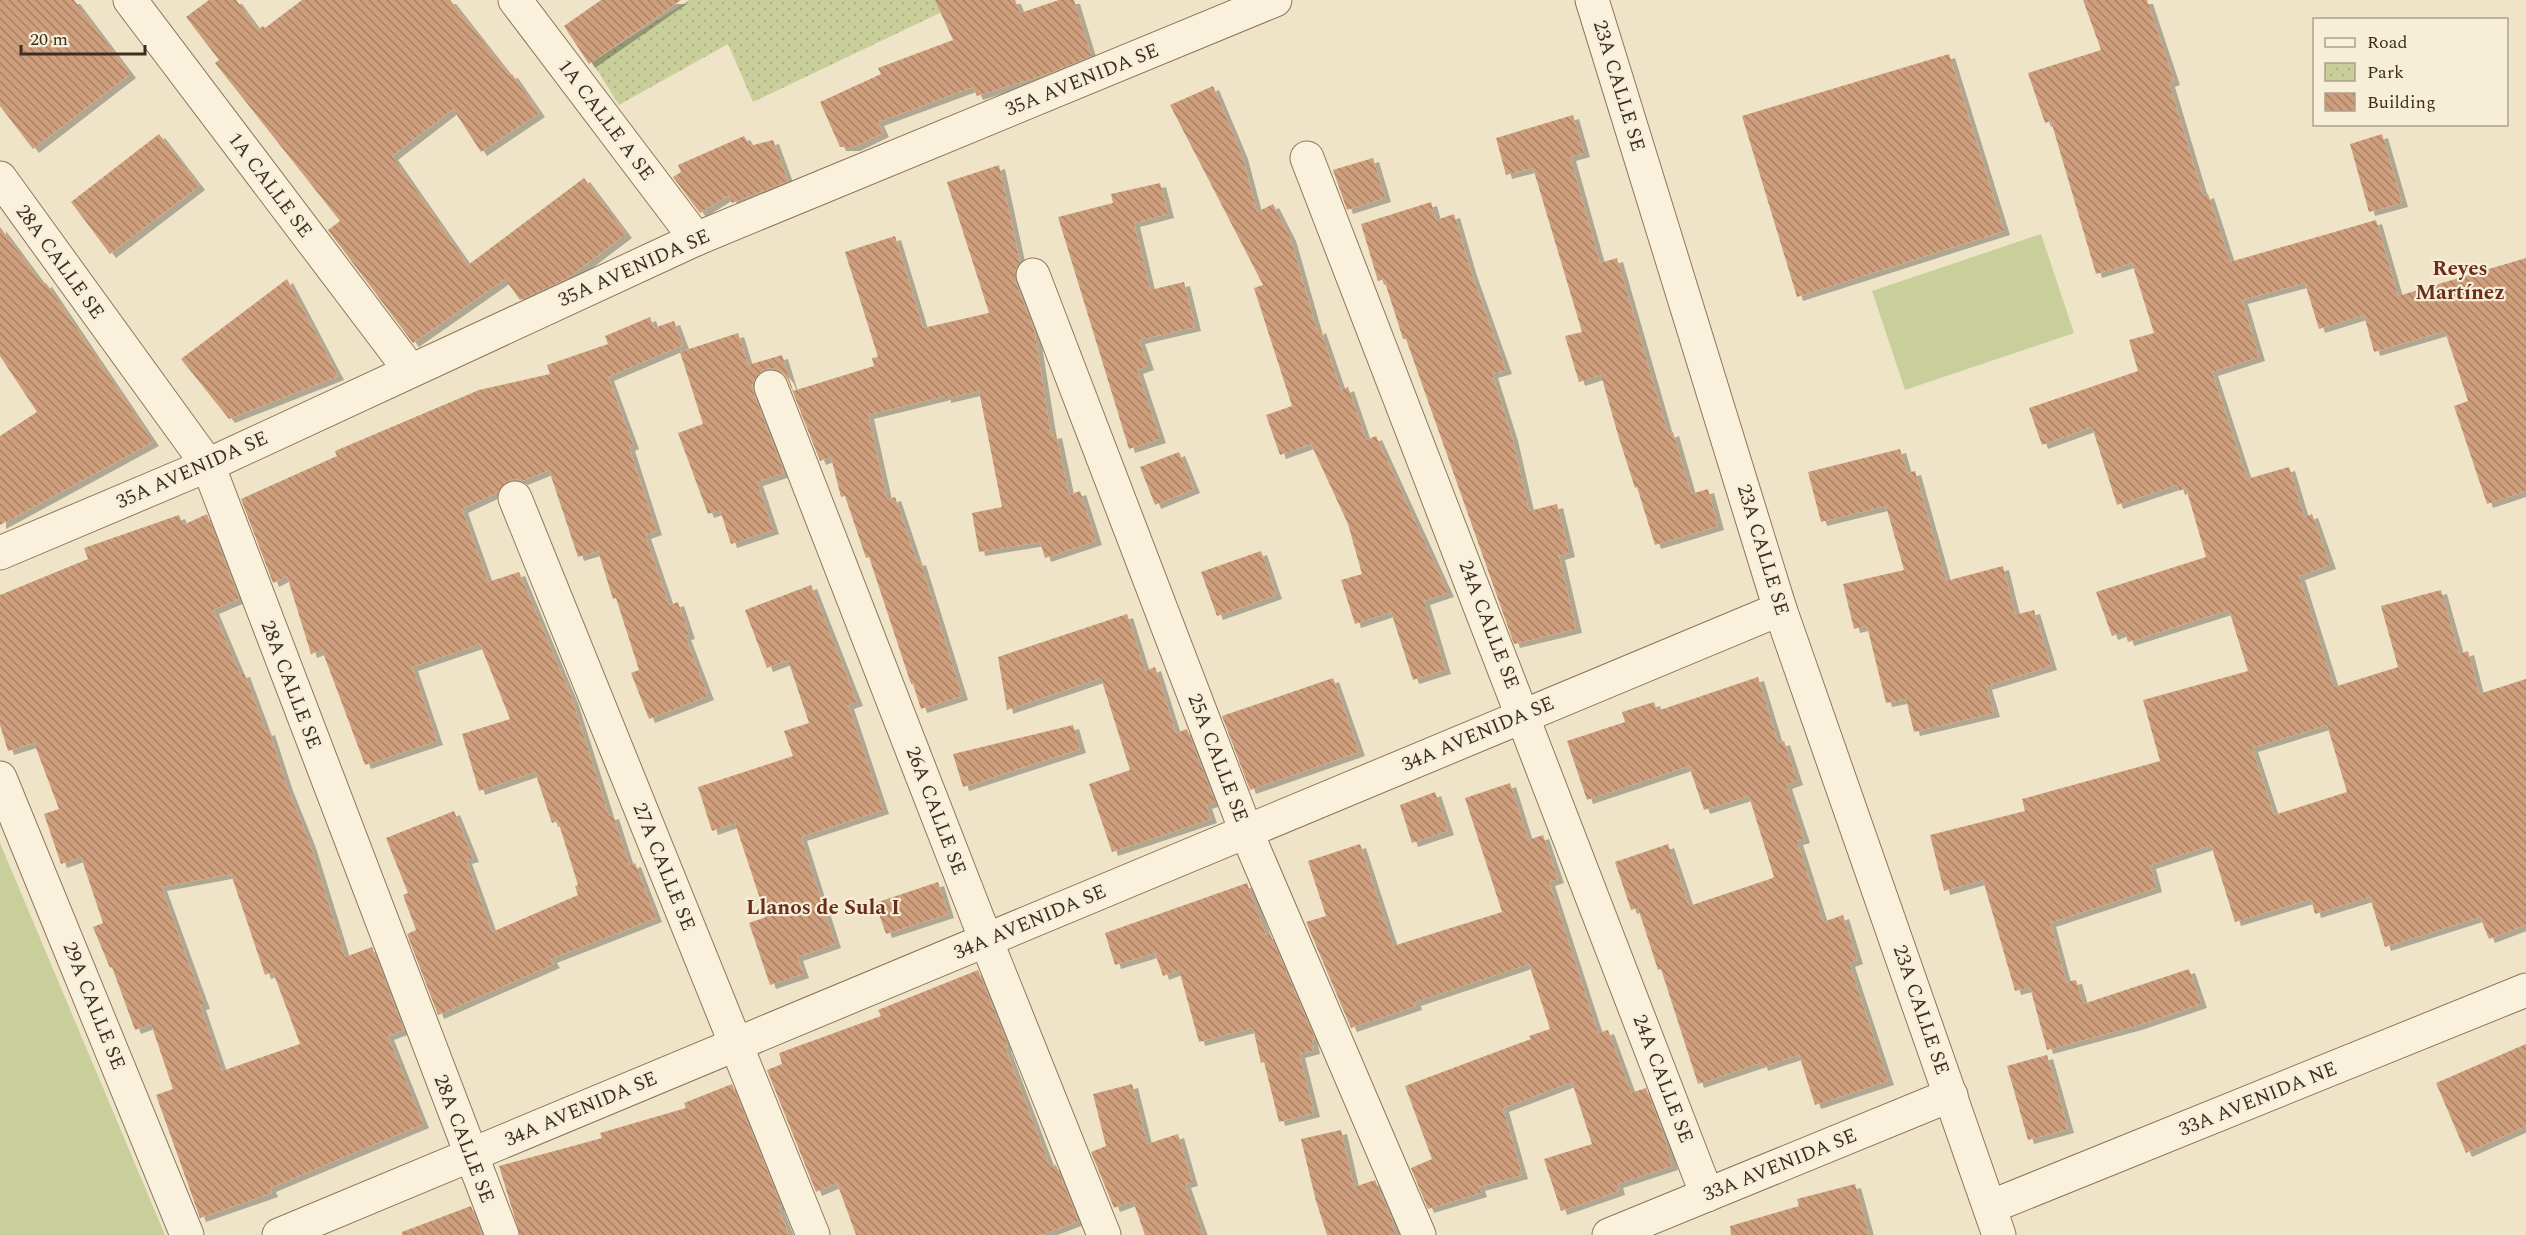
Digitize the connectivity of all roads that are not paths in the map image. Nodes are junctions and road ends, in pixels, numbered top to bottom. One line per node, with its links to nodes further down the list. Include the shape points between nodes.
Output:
1 (130, 0): 9 (street, 1A CALLE SE)
2 (515, 0): 7 (street, 1A CALLE A SE)
3 (1273, 0): 7 (street, 35A AVENIDA SE)
4 (1592, 0): 14 (street, 23A CALLE SE)
5 (1307, 158): 15 (street, 24A CALLE SE)
6 (0, 178): 11 (street, 28A CALLE SE)
7 (696, 239): 9 (street, 35A AVENIDA SE)
8 (1033, 275): 17 (street, 25A CALLE SE)
9 (410, 370): 11 (street, 35A AVENIDA SE)
10 (771, 387): 18 (street, 26A CALLE SE)
11 (208, 465): 13 (street, 35A AVENIDA SE); 22 (street, 28A CALLE SE)
12 (515, 498): 20 (street, 27A CALLE SE)
13 (0, 553)
14 (1780, 609): 15 (street, 34A AVENIDA SE); 21 (street, 23A CALLE SE)
15 (1524, 715): 17 (street, 34A AVENIDA SE); 23 (street, 24A CALLE SE)
16 (0, 778): 25 (street, 29A CALLE SE)
17 (1246, 831): 18 (street, 34A AVENIDA SE); 30 (street, 25A CALLE SE)
18 (986, 940): 20 (street, 34A AVENIDA SE); 29 (street, 26A CALLE SE)
19 (2526, 990): 24 (street, 33A AVENIDA NE)
20 (736, 1045): 22 (street, 34A AVENIDA SE); 28 (street, 27A CALLE SE)
21 (1951, 1095): 23 (street, 33A AVENIDA SE); 24 (street, 23A CALLE SE)
22 (470, 1155): 26 (street, 34A AVENIDA SE); 27 (street, 28A CALLE SE)
23 (1707, 1195): 31 (street, 33A AVENIDA SE)
24 (1995, 1221)
25 (187, 1235)
26 (279, 1235)
27 (502, 1235)
28 (813, 1235)
29 (1104, 1235)
30 (1419, 1235)
31 (1609, 1235)

